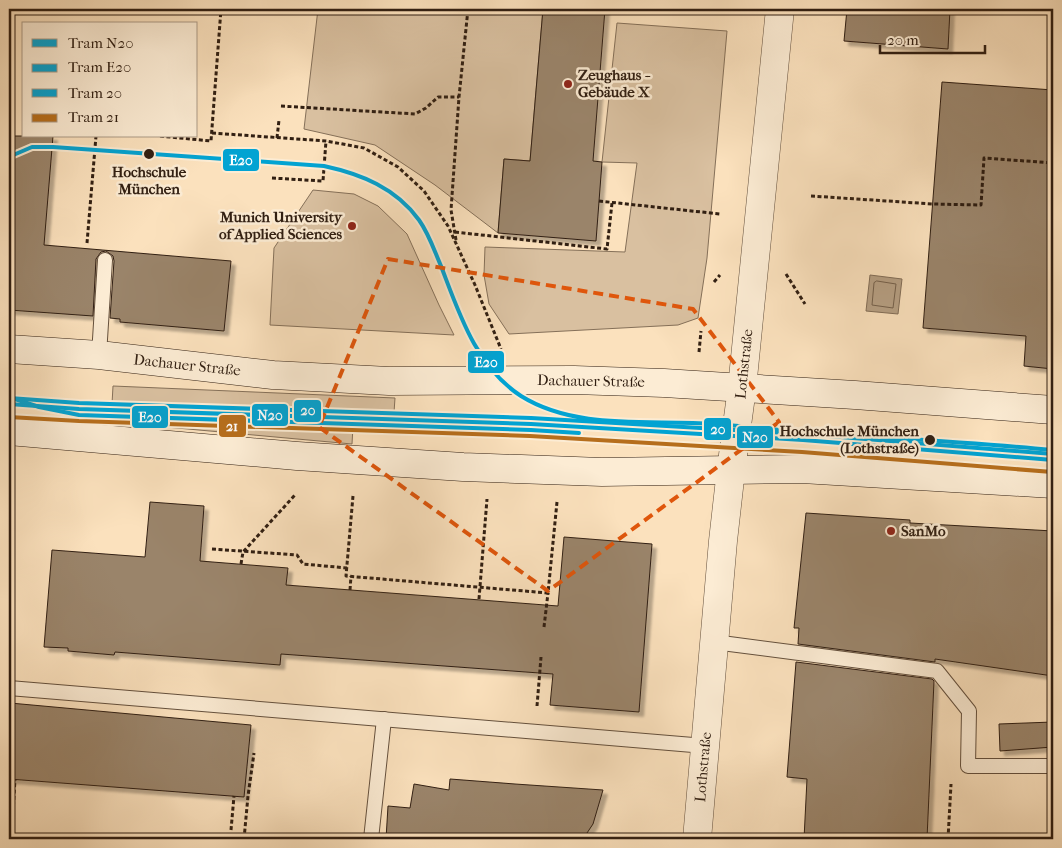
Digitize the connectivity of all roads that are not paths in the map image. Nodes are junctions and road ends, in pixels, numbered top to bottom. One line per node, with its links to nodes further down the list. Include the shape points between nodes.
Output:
1 (780, 9): 5 (main road, Lothstraße)
2 (105, 260): 4 (lane)
3 (9, 349): 4 (main road, Dachauer Straße)
4 (99, 355): 5 (main road, Dachauer Straße, via 273,375 390,381 664,383)
5 (742, 388): 6 (main road, Dachauer Straße); 8 (main road, Lothstraße)
6 (1053, 410)
7 (9, 431): 8 (main road, via 453,466 602,472)
8 (731, 470): 9 (main road, via 802,469); 10 (main road, Lothstraße)
9 (1053, 484)
10 (714, 642): 13 (main road, Lothstraße); 14 (lane, via 937,671 969,711 968,766)
11 (9, 688): 12 (lane)
12 (384, 719): 13 (lane); 15 (lane)
13 (705, 746): 16 (main road, Lothstraße)
14 (1053, 766)
15 (371, 839)
16 (697, 839)

